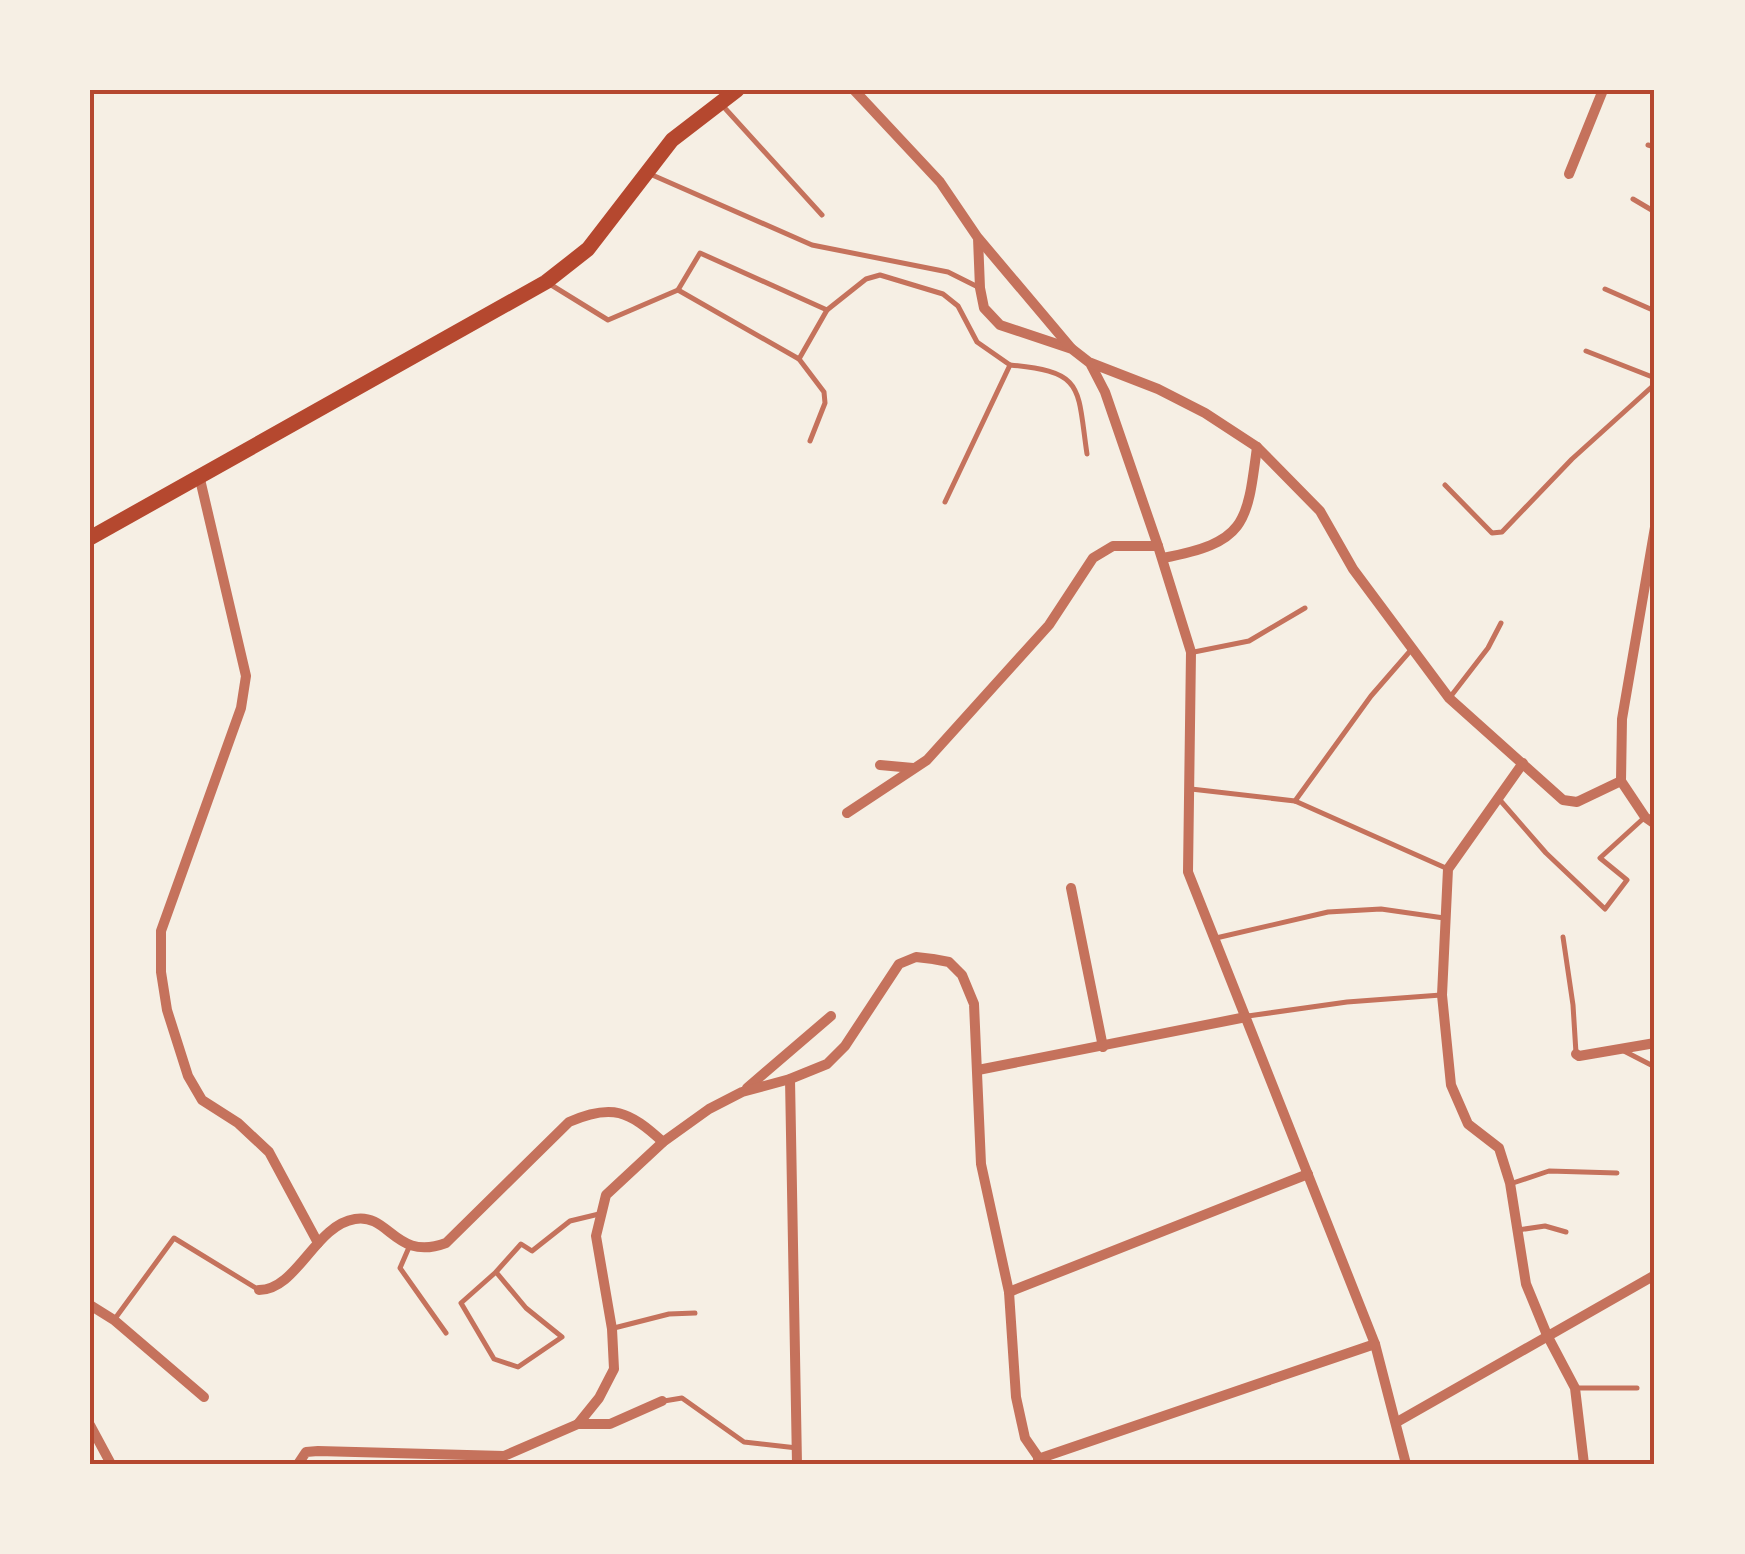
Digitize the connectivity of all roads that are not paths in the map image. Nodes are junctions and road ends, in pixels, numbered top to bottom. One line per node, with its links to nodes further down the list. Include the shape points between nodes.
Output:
1 (737, 90): 4 (main road)
2 (854, 90): 10 (street, via 940,182)
3 (1603, 90): 6 (street)
4 (720, 103): 5 (main road, via 672,140); 9 (lane)
5 (648, 172): 11 (main road, via 588,250); 12 (lane, via 812,246 948,272)
6 (1570, 174)
7 (1634, 199): 8 (lane)
8 (1655, 212)
9 (822, 214)
10 (978, 238): 12 (street); 17 (street)
11 (546, 282): 14 (lane, via 608,320); 26 (main road)
12 (980, 288): 17 (street, via 984,308 1000,324)
13 (1604, 289): 16 (lane)
14 (678, 290): 15 (lane, via 700,253); 19 (lane)
15 (827, 310): 19 (lane); 21 (lane, via 866,278 880,275 943,294 958,306 977,342)
16 (1655, 312)
17 (1072, 349): 20 (street)
18 (1586, 351): 22 (lane)
19 (799, 358): 23 (lane, via 824,392)
20 (1090, 363): 24 (street, via 1158,389); 31 (street)
21 (1010, 365): 25 (lane, via 1063,374 1078,390); 28 (lane)
22 (1655, 381): 27 (lane, via 1502,532 1492,533)
23 (810, 441)
24 (1257, 446): 32 (street, via 1248,508 1226,540); 35 (street, via 1320,511)
25 (1086, 454)
26 (199, 475): 30 (main road); 70 (street, via 246,676 160,930 164,990 188,1076 202,1100 269,1152)
27 (1444, 486)
28 (945, 502)
29 (1655, 527): 41 (street, via 1622,720)
30 (90, 538)
31 (1158, 546): 32 (street); 40 (street, via 1113,546 1093,558 1049,625)
32 (1162, 558): 36 (street)
33 (1305, 608): 36 (lane, via 1250,641)
34 (1502, 623): 37 (lane)
35 (1411, 650): 37 (street); 44 (lane)
36 (1191, 652): 42 (street)
37 (1449, 698): 39 (street)
38 (880, 764): 40 (street)
39 (1523, 764): 41 (street, via 1563,800 1577,802); 43 (street)
40 (914, 768): 45 (street)
41 (1621, 782): 46 (street)
42 (1190, 789): 44 (lane); 51 (street, via 1188,872)
43 (1497, 796): 46 (lane, via 1605,910 1628,880 1600,858); 47 (street)
44 (1295, 801): 47 (lane)
45 (847, 812)
46 (1650, 821)
47 (1448, 869): 49 (street)
48 (1072, 888): 56 (street)
49 (1444, 918): 51 (lane, via 1381,909 1328,912); 52 (street)
50 (1563, 937): 58 (lane)
51 (1215, 938): 54 (street)
52 (1442, 995): 54 (lane); 66 (street, via 1451,1085 1468,1124 1499,1148)
53 (831, 1016): 62 (street)
54 (1246, 1017): 56 (street); 65 (street)
55 (1655, 1044): 57 (street)
56 (1102, 1047): 60 (street)
57 (1619, 1048): 58 (street); 59 (lane)
58 (1576, 1054)
59 (1655, 1068)
60 (978, 1070): 61 (street, via 970,990 949,962 916,957 900,964 826,1064); 75 (street, via 981,1164)
61 (790, 1079): 62 (street); 90 (street)
62 (742, 1092): 63 (street)
63 (663, 1142): 67 (street, via 606,1196); 71 (street, via 621,1112 594,1111 569,1122 446,1243 426,1250)
64 (1617, 1173): 66 (lane, via 1548,1171)
65 (1308, 1174): 75 (street); 82 (street)
66 (1510, 1184): 68 (street)
67 (602, 1214): 72 (lane, via 570,1221 532,1251 521,1244); 79 (street, via 596,1236)
68 (1518, 1230): 69 (lane, via 1545,1226); 81 (street, via 1526,1284)
69 (1566, 1232)
70 (318, 1243): 71 (street, via 360,1218); 74 (street, via 281,1283)
71 (410, 1245): 80 (lane, via 400,1268)
72 (496, 1272): 72 (lane, via 462,1302 494,1360 518,1367 562,1336)
73 (1655, 1275): 81 (street)
74 (258, 1290): 78 (lane, via 174,1238)
75 (1010, 1292): 92 (street, via 1016,1396 1025,1438)
76 (90, 1304): 78 (street)
77 (695, 1314): 79 (lane)
78 (114, 1320): 85 (street)
79 (612, 1329): 88 (street, via 614,1369)
80 (446, 1333)
81 (1547, 1335): 83 (street); 87 (street)
82 (1375, 1344): 87 (street); 92 (street)
83 (1575, 1388): 84 (lane); 97 (street)
84 (1636, 1388)
85 (204, 1398)
86 (662, 1401): 88 (street, via 610,1424); 90 (lane, via 682,1398 744,1442)
87 (1397, 1422): 96 (street)
88 (578, 1424): 91 (street, via 504,1456)
89 (90, 1425): 93 (street)
90 (796, 1448): 95 (street)
91 (412, 1459): 94 (street, via 306,1452)
92 (1041, 1462)
93 (111, 1464)
94 (298, 1464)
95 (797, 1464)
96 (1406, 1464)
97 (1584, 1464)

